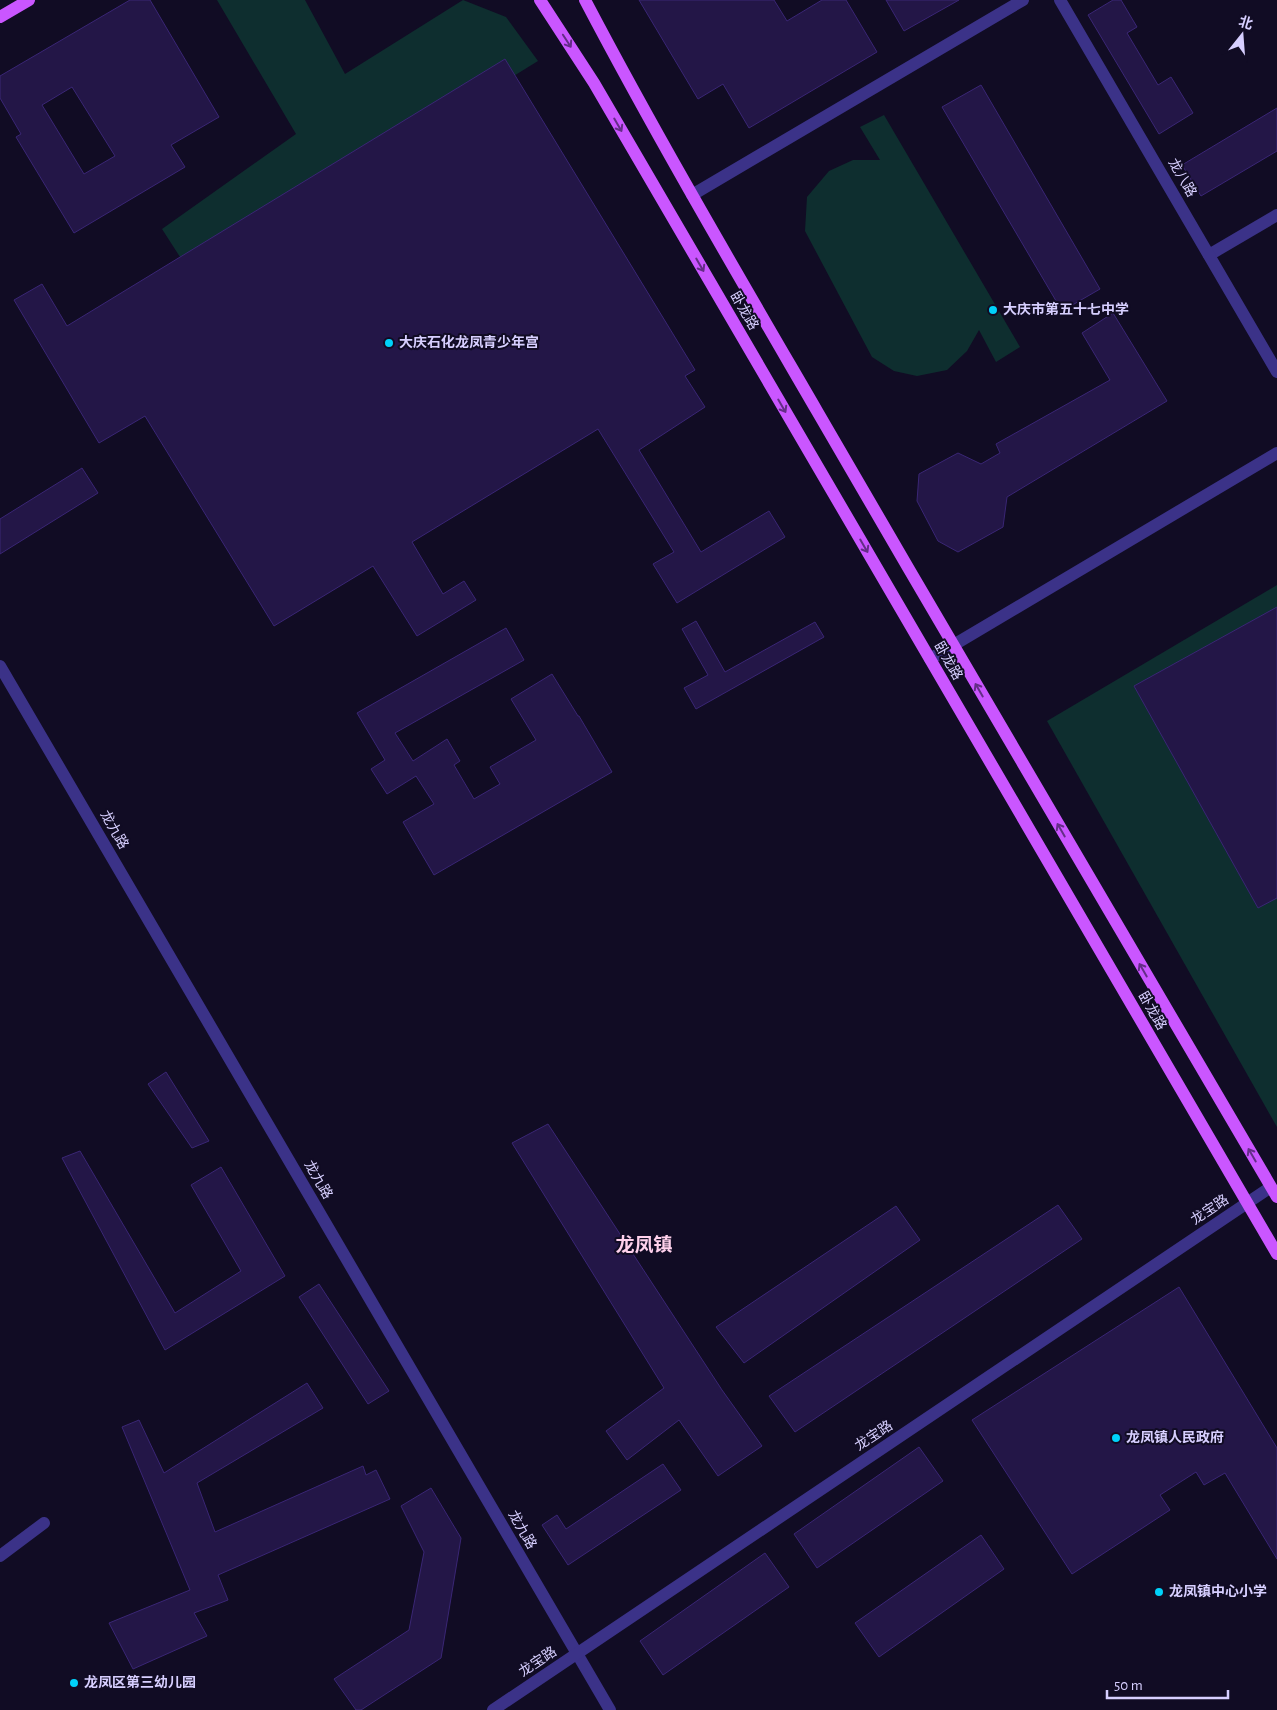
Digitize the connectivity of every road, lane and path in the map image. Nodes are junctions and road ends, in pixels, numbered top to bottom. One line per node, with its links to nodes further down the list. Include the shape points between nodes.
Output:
1 (29, 0): 6 (main road)
2 (540, 0): 13 (main road, 卧龙路, one-way to 13, via 594,83)
3 (585, 0): 7 (main road, 卧龙路)
4 (1024, 0): 7 (street)
5 (1060, 0): 9 (street, 龙八路)
6 (0, 17)
7 (692, 195): 12 (main road, 卧龙路)
8 (1277, 215): 9 (street)
9 (1209, 255): 10 (street, 龙八路)
10 (1277, 372)
11 (1277, 453): 12 (street)
12 (953, 646): 13 (street); 15 (main road, 卧龙路, one-way to 12)
13 (930, 659): 16 (main road, 卧龙路)
14 (0, 666): 20 (street, 龙九路)
15 (1274, 1192): 16 (street, 龙宝路)
16 (1247, 1203): 17 (main road, 卧龙路); 20 (street, 龙宝路)
17 (1277, 1254)
18 (44, 1523): 19 (street)
19 (0, 1556)
20 (576, 1654): 21 (street, 龙宝路); 22 (street, 龙九路)
21 (493, 1710)
22 (610, 1710)

